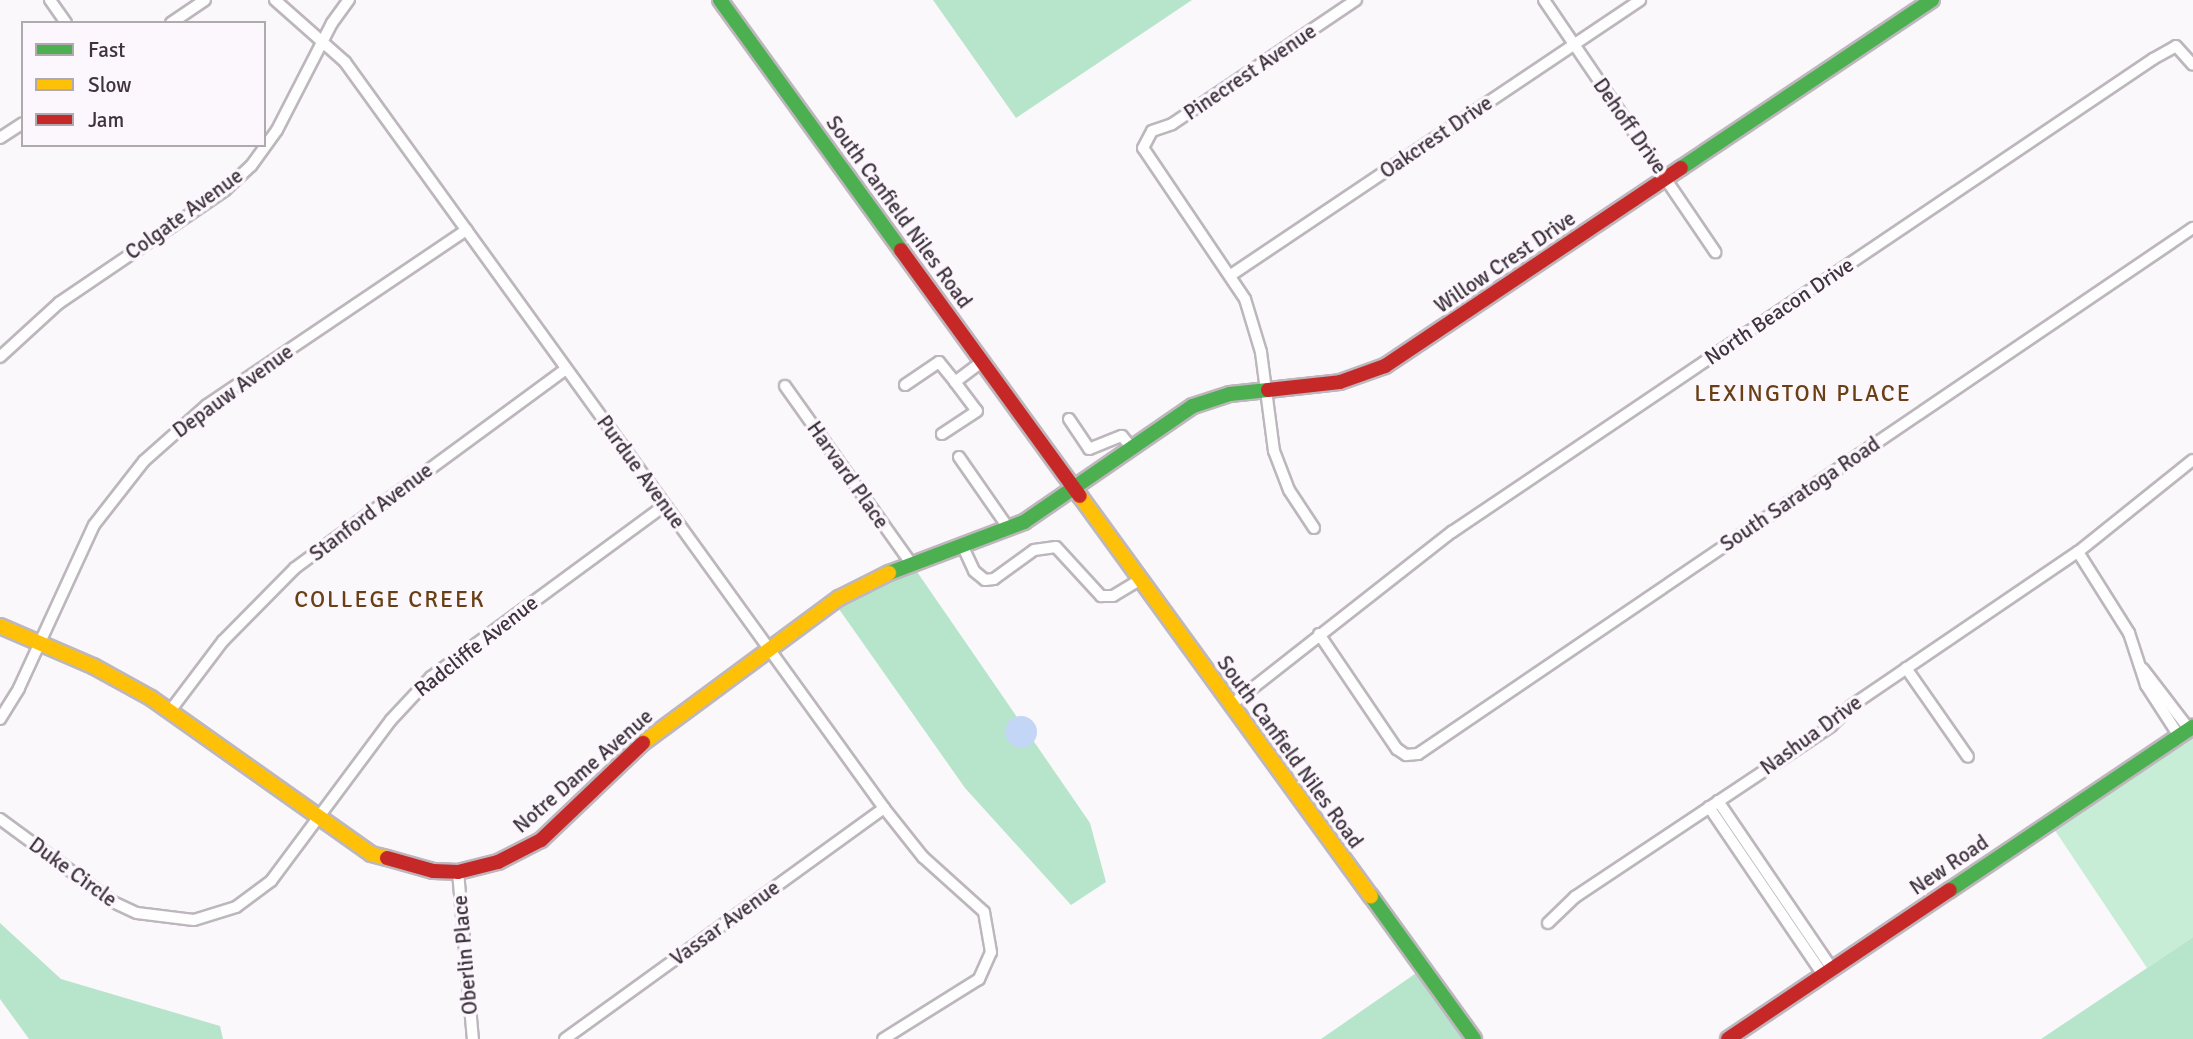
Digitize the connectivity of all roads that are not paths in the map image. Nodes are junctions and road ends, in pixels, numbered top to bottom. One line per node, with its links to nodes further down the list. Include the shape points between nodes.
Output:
1 (50, 0): 10 (street)
2 (205, 0): 11 (street)
3 (275, 0): 12 (street, Purdue Avenue)
4 (349, 0): 12 (street, Colgate Avenue)
5 (719, 0): 25 (street, South Canfield Niles Road)
6 (1356, 0): 23 (street, Pinecrest Avenue, via 1172,124 1152,131 1144,141 1144,154 1164,175)
7 (1544, 0): 13 (street, Dehoff Drive)
8 (1640, 0): 13 (street, Oakcrest Drive)
9 (1932, 0): 19 (street, Willow Crest Drive)
10 (65, 21)
11 (174, 21)
12 (323, 40): 17 (street, Colgate Avenue); 21 (street, Purdue Avenue, via 345,62)
13 (1574, 44): 19 (street, Dehoff Drive); 23 (street, Oakcrest Drive)
14 (2193, 65): 45 (street, North Beacon Drive, via 2176,46 1452,532)
15 (21, 124): 16 (street)
16 (0, 138)
17 (266, 144)
18 (263, 147): 24 (street, Colgate Avenue, via 237,180 59,303)
19 (1667, 179): 22 (street, Dehoff Drive); 30 (street, Willow Crest Drive, via 1385,366 1340,382)
20 (2193, 228): 45 (street, South Saratoga Road, via 1418,754 1406,755 1397,749)
21 (466, 230): 26 (street, Purdue Avenue); 46 (street, Depauw Avenue, via 207,405 161,443 94,526)
22 (1715, 252)
23 (1231, 275): 30 (street, via 1256,327)
24 (0, 357)
25 (982, 362): 27 (street); 36 (street, South Canfield Niles Road)
26 (566, 369): 37 (street, Purdue Avenue); 50 (street, Stanford Avenue, via 295,568 223,641)
27 (955, 382): 28 (street, via 939,362); 32 (street, via 977,411)
28 (905, 385)
29 (785, 386): 42 (street, Harvard Place)
30 (1265, 390): 33 (street, Willow Crest Drive, via 1230,394 1193,406); 38 (street, via 1278,465)
31 (1069, 419): 33 (street, via 1089,449 1122,436)
32 (943, 434)
33 (1130, 446): 36 (street, Willow Crest Drive)
34 (959, 457): 39 (street)
35 (2193, 460): 41 (street, Nashua Drive)
36 (1074, 489): 39 (street, Notre Dame Avenue); 43 (street, South Canfield Niles Road)
37 (665, 505): 47 (street, Purdue Avenue); 58 (street, Radcliffe Avenue, via 431,677 391,720)
38 (1314, 528)
39 (1009, 529): 40 (street, Notre Dame Avenue)
40 (962, 547): 42 (street, Notre Dame Avenue); 43 (street, via 974,572 985,580 994,579 1034,550 1056,547 1101,596 1112,596)
41 (2078, 552): 48 (street, Nashua Drive); 52 (street, via 2129,633 2142,668)
42 (911, 563): 47 (street, Notre Dame Avenue, via 839,598)
43 (1140, 580): 49 (street, South Canfield Niles Road)
44 (0, 626): 46 (street, Notre Dame Avenue)
45 (1319, 634): 49 (street, North Beacon Drive)
46 (39, 643): 50 (street, Notre Dame Avenue, via 117,678); 51 (street)
47 (770, 650): 55 (street, Purdue Avenue); 60 (street, Notre Dame Avenue, via 643,743 541,840 498,862)
48 (1906, 668): 53 (street); 54 (street, Nashua Drive, via 1851,706 1831,726)
49 (1231, 705): 66 (street, South Canfield Niles Road)
50 (170, 710): 58 (street, Notre Dame Avenue)
51 (0, 719)
52 (2187, 730): 62 (street, New Road)
53 (1968, 757)
54 (1718, 800): 56 (street, Nashua Drive); 59 (street)
55 (884, 807): 64 (street, Vassar Avenue); 65 (street, Purdue Avenue, via 923,857 984,912 991,952 973,985)
56 (1709, 807): 59 (street); 61 (street, Nashua Drive, via 1575,897)
57 (0, 819): 58 (street, Duke Circle, via 120,906 150,917 186,920 225,912 256,895)
58 (318, 819): 60 (street, Notre Dame Avenue, via 355,846 389,862)
59 (1752, 860): 62 (street)
60 (458, 872): 63 (street, Oberlin Place)
61 (1548, 923)
62 (1827, 972): 67 (street, New Road)
63 (473, 1039)
64 (565, 1039)
65 (883, 1039)
66 (1474, 1039)
67 (1728, 1039)

